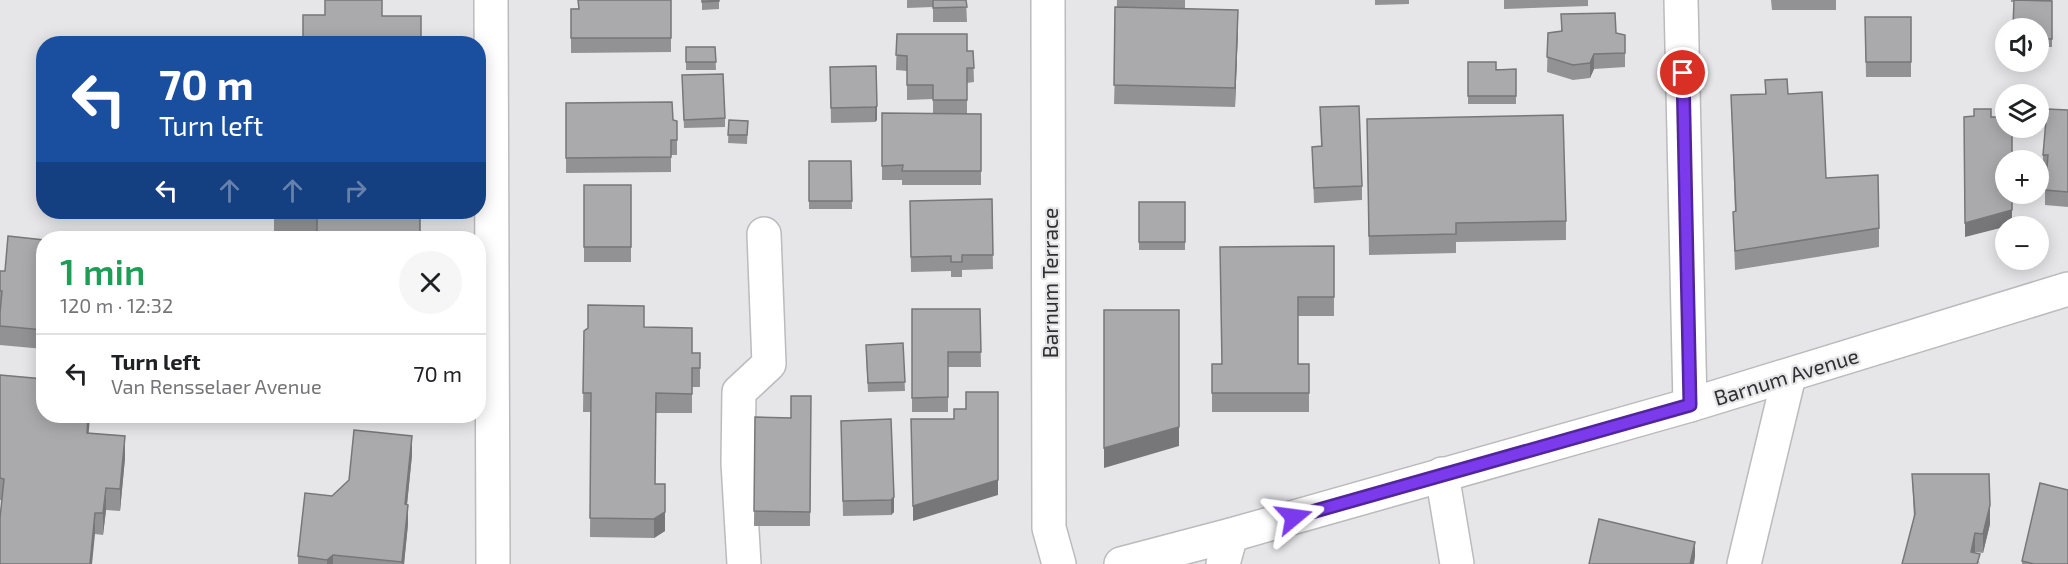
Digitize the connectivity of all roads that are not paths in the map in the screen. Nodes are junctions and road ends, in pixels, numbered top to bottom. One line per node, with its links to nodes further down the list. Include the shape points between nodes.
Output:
1 (491, 0): 10 (street)
2 (1048, 0): 12 (street, Barnum Terrace, via 1049,528)
3 (1681, 0): 7 (street)
4 (764, 234): 11 (street, via 769,364 739,392 738,463)
5 (2068, 289): 6 (street, Barnum Avenue)
6 (1789, 376): 7 (street, Barnum Avenue); 15 (street)
7 (1690, 405): 8 (street, Barnum Avenue)
8 (1442, 474): 9 (street, Barnum Avenue); 14 (street)
9 (1227, 550): 13 (street, Barnum Avenue)
10 (493, 564)
11 (744, 564)
12 (1059, 564)
13 (1121, 564)
14 (1457, 564)
15 (1744, 564)

